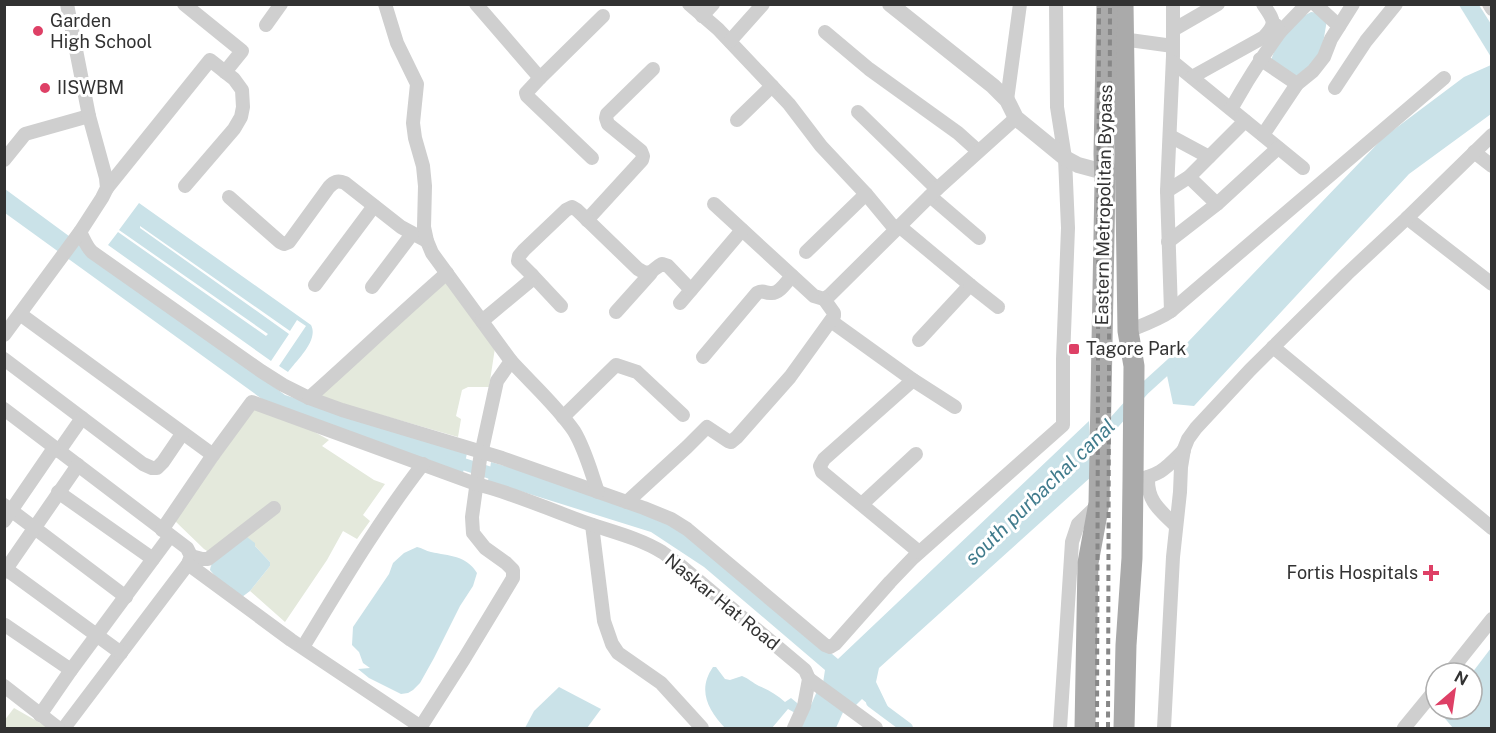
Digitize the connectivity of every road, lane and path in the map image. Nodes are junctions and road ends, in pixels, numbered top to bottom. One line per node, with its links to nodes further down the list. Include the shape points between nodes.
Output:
1 (66, 4): 46 (street)
2 (184, 4): 36 (street, via 242,51)
3 (281, 4): 25 (street)
4 (385, 4): 80 (street, via 397,43 417,84 413,123 423,166)
5 (476, 4): 38 (street)
6 (689, 4): 24 (street)
7 (713, 4): 24 (street)
8 (763, 4): 31 (street)
9 (1020, 4): 43 (street)
10 (1056, 4): 58 (street, via 1057,107)
11 (1107, 4): 62 (main road, Eastern Metropolitan Bypass)
12 (1123, 4): 30 (main road)
13 (1173, 4): 28 (street)
14 (1218, 4): 28 (street)
15 (1263, 4): 26 (street)
16 (1307, 4): 26 (street)
17 (1315, 4): 27 (street)
18 (1353, 4): 27 (street)
19 (1396, 4): 42 (street)
20 (1489, 4): 22 (street)
21 (893, 5): 43 (street)
22 (1491, 9)
23 (603, 16): 38 (street)
24 (702, 16): 31 (street)
25 (266, 25)
26 (1277, 26): 33 (street); 37 (street)
27 (1339, 26): 40 (street, via 1324,57)
28 (1173, 30): 32 (street)
29 (825, 32): 54 (street)
30 (1122, 39): 32 (street); 62 (main road)
31 (730, 41): 41 (street)
32 (1173, 46): 34 (street)
33 (1260, 59): 40 (street); 44 (street)
34 (1173, 62): 37 (street); 52 (street)
35 (653, 69): 74 (street, via 606,118 641,152 642,160)
36 (225, 72): 64 (street, via 242,90 241,117); 65 (street, via 210,60)
37 (1192, 77): 44 (street)
38 (540, 78): 57 (street, via 526,96)
39 (1444, 78): 98 (street)
40 (1297, 84): 50 (street)
41 (772, 86): 48 (street); 68 (street)
42 (1335, 88)
43 (1008, 100): 47 (street)
44 (1231, 109): 49 (street)
45 (858, 112): 67 (street)
46 (88, 116): 59 (street, via 25,134); 65 (street)
47 (1016, 118): 54 (street); 58 (street)
48 (737, 120)
49 (1245, 121): 50 (street); 56 (street)
50 (1263, 135): 53 (street)
51 (1491, 135): 55 (street)
52 (1170, 136): 56 (street); 66 (street)
53 (1278, 148): 61 (street); 71 (street)
54 (978, 151): 67 (street)
55 (1474, 152): 60 (street); 73 (street)
56 (1209, 157): 63 (street)
57 (592, 158)
58 (1065, 158): 62 (street); 137 (street, via 1068,228 1063,424)
59 (4, 160)
60 (1491, 166)
61 (1303, 168)
62 (1111, 175): 101 (main road); 128 (main road, Eastern Metropolitan Bypass)
63 (1190, 177): 66 (street); 71 (street)
64 (184, 186)
65 (107, 188): 78 (street)
66 (1167, 191): 81 (street)
67 (933, 192): 75 (street); 79 (street)
68 (866, 194): 75 (street); 82 (street)
69 (229, 197): 72 (street, via 284,244 334,182 345,183)
70 (714, 204): 76 (street)
71 (1217, 204): 81 (street)
72 (374, 206): 77 (street); 88 (street)
73 (1407, 218): 87 (street); 104 (street)
74 (587, 220): 84 (street, via 639,269); 85 (street, via 572,207 524,250 518,261)
75 (897, 227): 89 (street); 92 (street)
76 (742, 230): 86 (street); 91 (street)
77 (412, 234): 80 (street); 90 (street)
78 (77, 235): 97 (street); 109 (street, via 92,252 261,371)
79 (979, 238)
80 (427, 241): 83 (street)
81 (1168, 242): 98 (street)
82 (806, 252)
83 (447, 273): 99 (street); 109 (street)
84 (651, 273): 91 (street, via 662,264 668,266); 96 (street)
85 (532, 275): 94 (street); 99 (street, via 530,281)
86 (792, 276): 92 (street); 105 (street, via 774,293 757,293)
87 (1491, 284)
88 (315, 285)
89 (970, 285): 95 (street); 103 (street)
90 (372, 287)
91 (691, 290): 93 (street)
92 (824, 300): 100 (street, via 834,313)
93 (680, 303)
94 (561, 306)
95 (998, 307)
96 (616, 312)
97 (20, 314): 102 (street); 115 (street)
98 (1166, 314): 101 (street)
99 (482, 321): 107 (street)
100 (831, 321): 108 (street); 127 (street, via 783,385 731,442 707,426)
101 (1137, 328): 123 (main road, via 1134,366)
102 (4, 335)
103 (919, 340)
104 (1273, 347): 117 (street, via 1196,428); 135 (street)
105 (703, 357)
106 (4, 359): 114 (street)
107 (511, 361): 113 (street); 120 (street, via 496,381)
108 (914, 380): 110 (street); 129 (street, via 819,466)
109 (309, 398): 120 (street)
110 (955, 407)
111 (4, 410): 116 (street)
112 (683, 415): 113 (street, via 637,372 616,365)
113 (563, 417): 126 (street, via 582,446)
114 (82, 418): 115 (street, via 152,468 163,462); 116 (street)
115 (182, 434): 119 (street)
116 (56, 449): 122 (street); 131 (street)
117 (1184, 449): 123 (street, via 1165,469); 133 (street)
118 (916, 454): 129 (street)
119 (213, 455): 121 (street, Naskar Hat Road, via 252,402); 136 (street)
120 (481, 455): 124 (street); 126 (street, via 502,458)
121 (423, 464): 124 (street, Naskar Hat Road); 145 (street, via 394,502)
122 (78, 465): 125 (street); 136 (street)
123 (1141, 479): 133 (street, via 1151,499); 161 (main road, via 1126,645)
124 (476, 481): 132 (street, Naskar Hat Road); 153 (street, via 473,533 513,570 513,578)
125 (58, 492): 134 (street); 138 (street)
126 (598, 492): 127 (street)
127 (627, 502): 137 (street, via 659,513 687,529 830,647)
128 (1099, 503): 159 (street, via 1078,524 1072,542); 160 (main road, Eastern Metropolitan Bypass, via 1088,564)
129 (862, 504): 137 (street)
130 (274, 508): 139 (street, via 208,559)
131 (7, 512): 134 (street)
132 (592, 525): 149 (street, Naskar Hat Road, via 661,551 805,670); 156 (street, via 604,621 612,644 618,653 661,683)
133 (1176, 526): 162 (street)
134 (34, 527): 140 (street); 141 (street)
135 (1491, 528)
136 (166, 533): 138 (street); 139 (street, via 187,548)
137 (919, 552)
138 (153, 560): 141 (street)
139 (189, 560): 145 (street); 146 (street)
140 (5, 571): 144 (street)
141 (126, 597): 144 (street)
142 (1491, 619): 147 (street)
143 (5, 625): 148 (street)
144 (97, 637): 146 (street); 148 (street)
145 (303, 647): 153 (street)
146 (121, 653): 155 (street)
147 (1458, 661)
148 (71, 670): 152 (street)
149 (809, 679): 157 (street); 158 (street, Naskar Hat Road)
150 (7, 694): 152 (street)
151 (1424, 704): 163 (street)
152 (40, 715): 154 (street)
153 (420, 728)
154 (58, 729)
155 (64, 729)
156 (702, 729)
157 (794, 729)
158 (876, 729)
159 (1060, 729)
160 (1084, 729)
161 (1124, 729)
162 (1164, 729)
163 (1404, 729)

